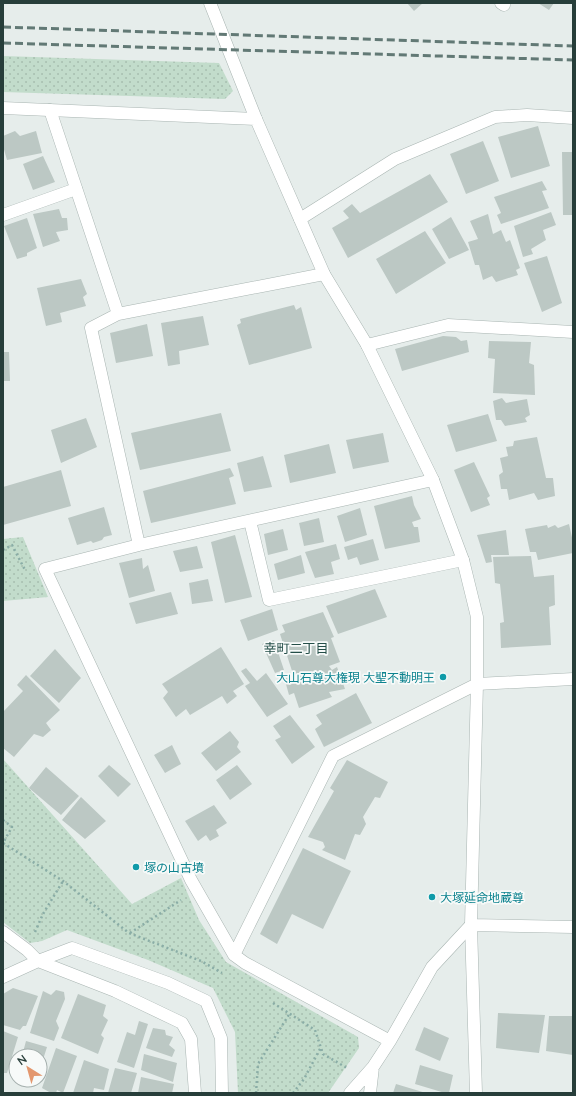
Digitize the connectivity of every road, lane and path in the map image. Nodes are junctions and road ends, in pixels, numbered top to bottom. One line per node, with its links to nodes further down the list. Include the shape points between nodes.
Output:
1 (210, 3): 5 (street)
2 (3, 108): 3 (street)
3 (50, 110): 5 (street); 6 (street)
4 (573, 118): 8 (street, via 527,115 495,117 395,159)
5 (256, 119): 8 (street)
6 (76, 189): 7 (street); 10 (street)
7 (3, 215)
8 (300, 219): 9 (street)
9 (324, 274): 10 (street); 12 (street)
10 (118, 314): 15 (street, via 91,328)
11 (573, 332): 12 (street, via 448,325)
12 (367, 345): 13 (street)
13 (433, 480): 14 (street); 17 (street)
14 (250, 521): 15 (street); 17 (street, via 269,600)
15 (139, 545): 18 (street)
16 (3, 550): 18 (path, via 12,545 26,570)
17 (463, 560): 20 (street, via 477,617)
18 (45, 569): 23 (street)
19 (573, 679): 20 (street)
20 (477, 684): 24 (street); 29 (street, via 333,756)
21 (3, 820): 22 (path, via 12,827 3,843)
22 (63, 881): 27 (path); 28 (path, via 43,914)
23 (196, 890): 27 (path); 29 (street)
24 (471, 925): 25 (street); 35 (street, via 432,967); 45 (street)
25 (573, 927)
26 (3, 932): 28 (street)
27 (129, 933): 32 (path, via 201,960)
28 (27, 950): 30 (street)
29 (234, 955): 35 (street)
30 (38, 961): 31 (street); 39 (street, via 115,991 182,1023 191,1039); 40 (street, via 72,948 168,983 206,1001 221,1038)
31 (3, 977)
32 (228, 977)
33 (269, 1001): 34 (path)
34 (290, 1013): 36 (path, via 315,1030); 41 (path, via 258,1064)
35 (390, 1041): 37 (street)
36 (321, 1046): 38 (path, via 323,1054); 42 (path)
37 (373, 1068): 43 (street); 44 (street)
38 (349, 1070)
39 (195, 1093)
40 (222, 1093)
41 (256, 1093)
42 (294, 1093)
43 (350, 1093)
44 (370, 1093)
45 (476, 1093)

